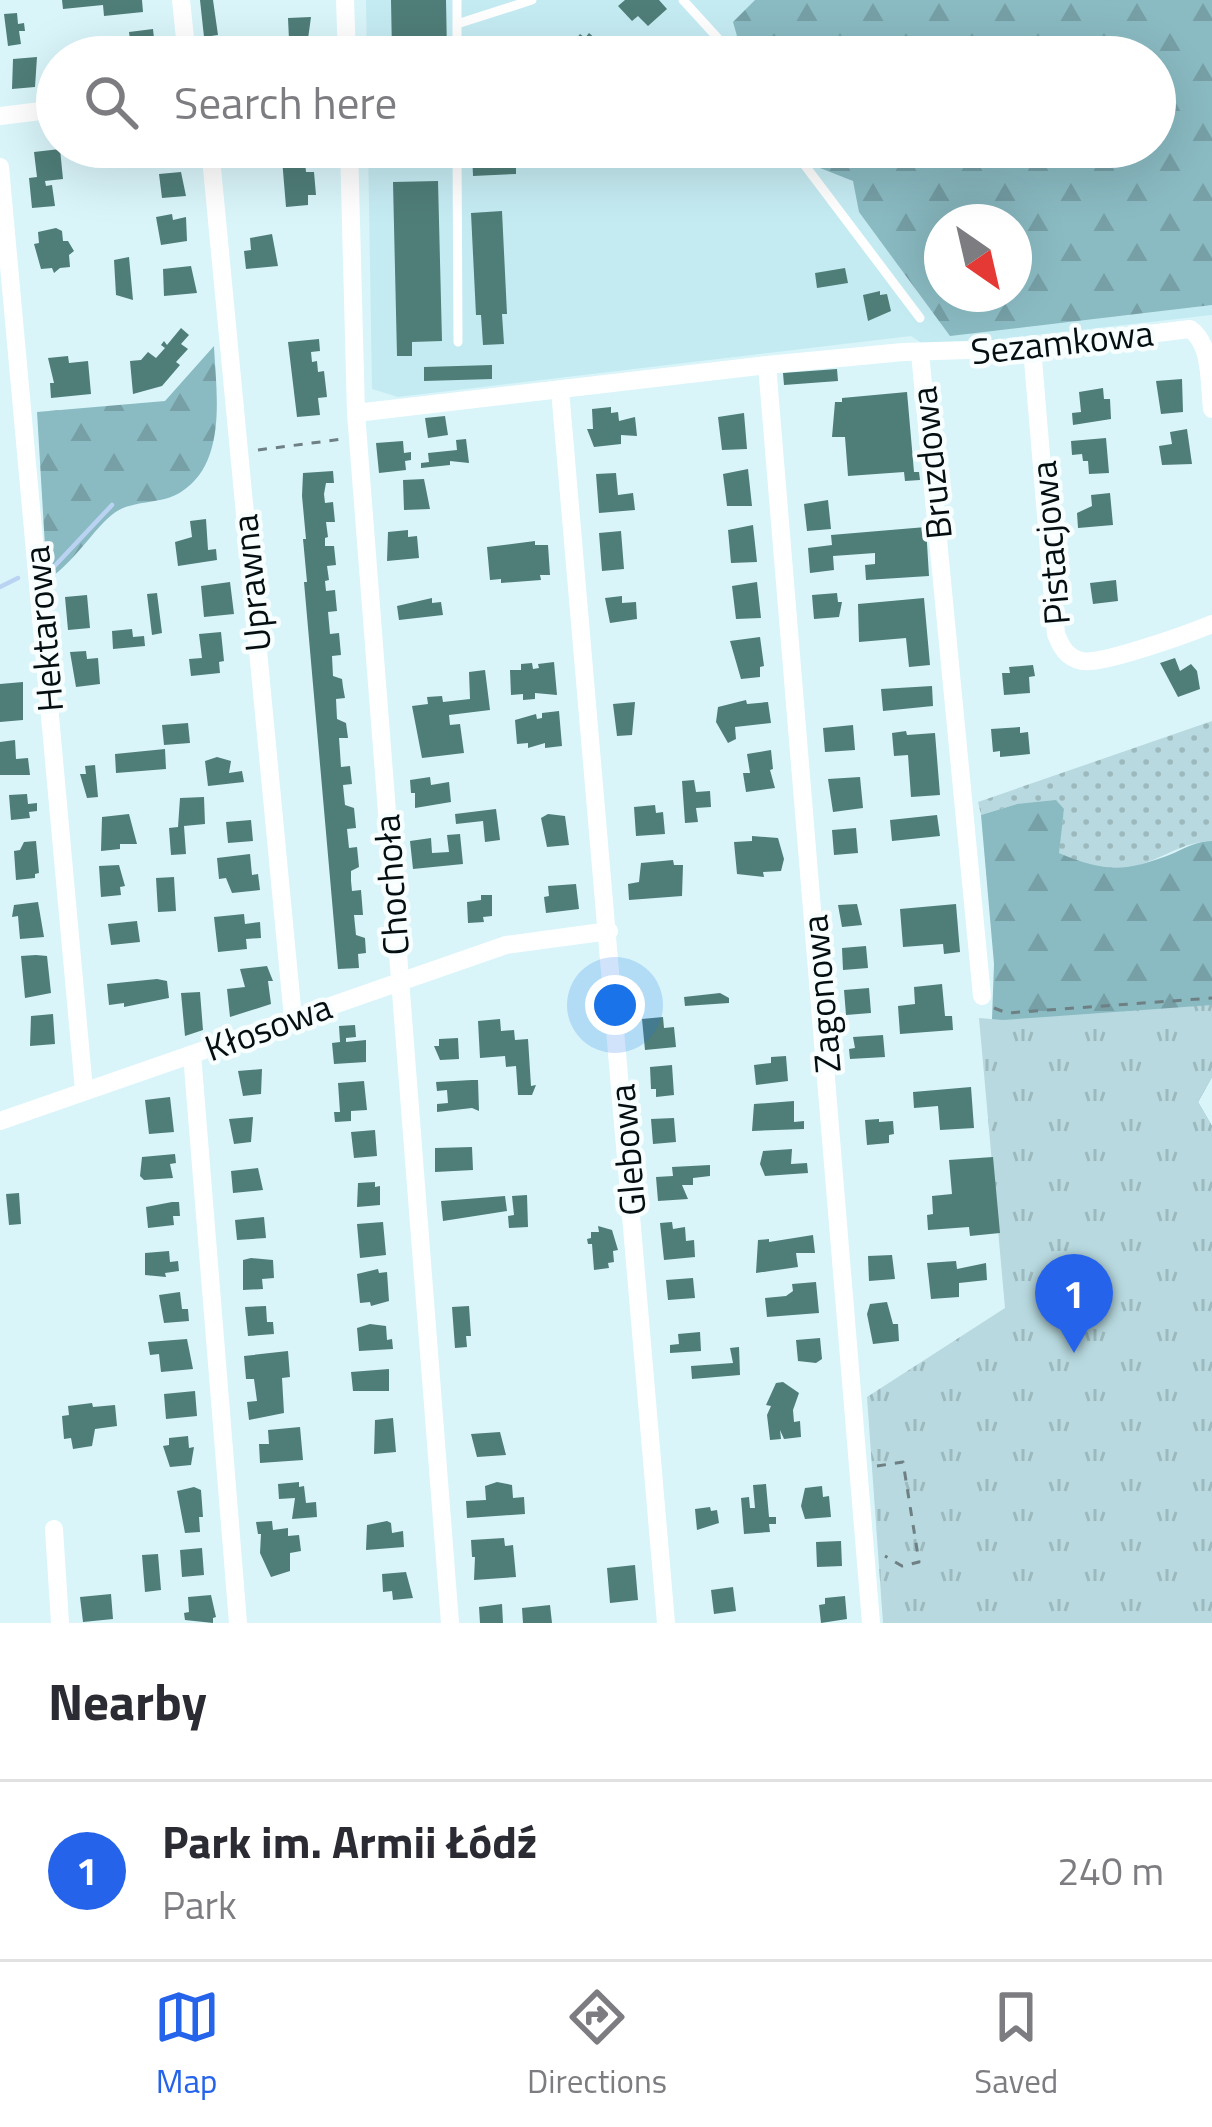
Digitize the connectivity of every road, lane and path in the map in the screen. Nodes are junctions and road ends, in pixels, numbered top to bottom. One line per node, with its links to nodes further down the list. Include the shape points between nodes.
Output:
1 (182, 0): 7 (street)
2 (345, 0): 8 (street)
3 (458, 0): 6 (lane)
4 (532, 0): 6 (lane)
5 (683, 0): 10 (lane)
6 (457, 24): 9 (lane)
7 (185, 36)
8 (346, 36)
9 (457, 36)
10 (716, 36)
11 (36, 112): 12 (street)
12 (0, 116)
13 (0, 167): 35 (street, Hektarowa)
14 (212, 168): 27 (street, Uprawna)
15 (350, 168): 25 (street, Chochoła)
16 (458, 168): 19 (lane)
17 (807, 168): 18 (lane)
18 (920, 318)
19 (458, 342)
20 (1032, 349): 21 (street, Sezamkowa); 24 (street, Sezamkowa, via 1190,329 1201,336); 28 (street, Pistacjowa, via 1062,647 1072,658 1096,662)
21 (920, 353): 22 (street, Bruzdowa); 31 (street, Bruzdowa)
22 (767, 365): 23 (street, Bruzdowa); 37 (street, Zagonowa)
23 (560, 390): 25 (street, Bruzdowa); 29 (street, Glebowa)
24 (1212, 409)
25 (356, 413): 26 (street, Chochoła)
26 (357, 436): 27 (path); 30 (street, Chochoła)
27 (238, 453): 33 (street, Uprawna)
28 (1212, 624)
29 (609, 931): 30 (street, Kłosowa, via 506,945); 43 (street, Glebowa)
30 (398, 982): 33 (street, Kłosowa); 42 (street, Chochoła)
31 (982, 996): 32 (path, via 1007,1013)
32 (1212, 998)
33 (293, 1018): 34 (street, Kłosowa)
34 (192, 1054): 35 (street, Kłosowa); 41 (street)
35 (84, 1090): 36 (street, Kłosowa)
36 (0, 1121)
37 (859, 1468): 39 (street, Zagonowa); 39 (path, via 903,1462 919,1562 902,1566)
38 (54, 1529): 40 (street)
39 (866, 1552): 44 (street, Zagonowa)
40 (60, 1623)
41 (238, 1623)
42 (450, 1623)
43 (666, 1623)
44 (872, 1623)

